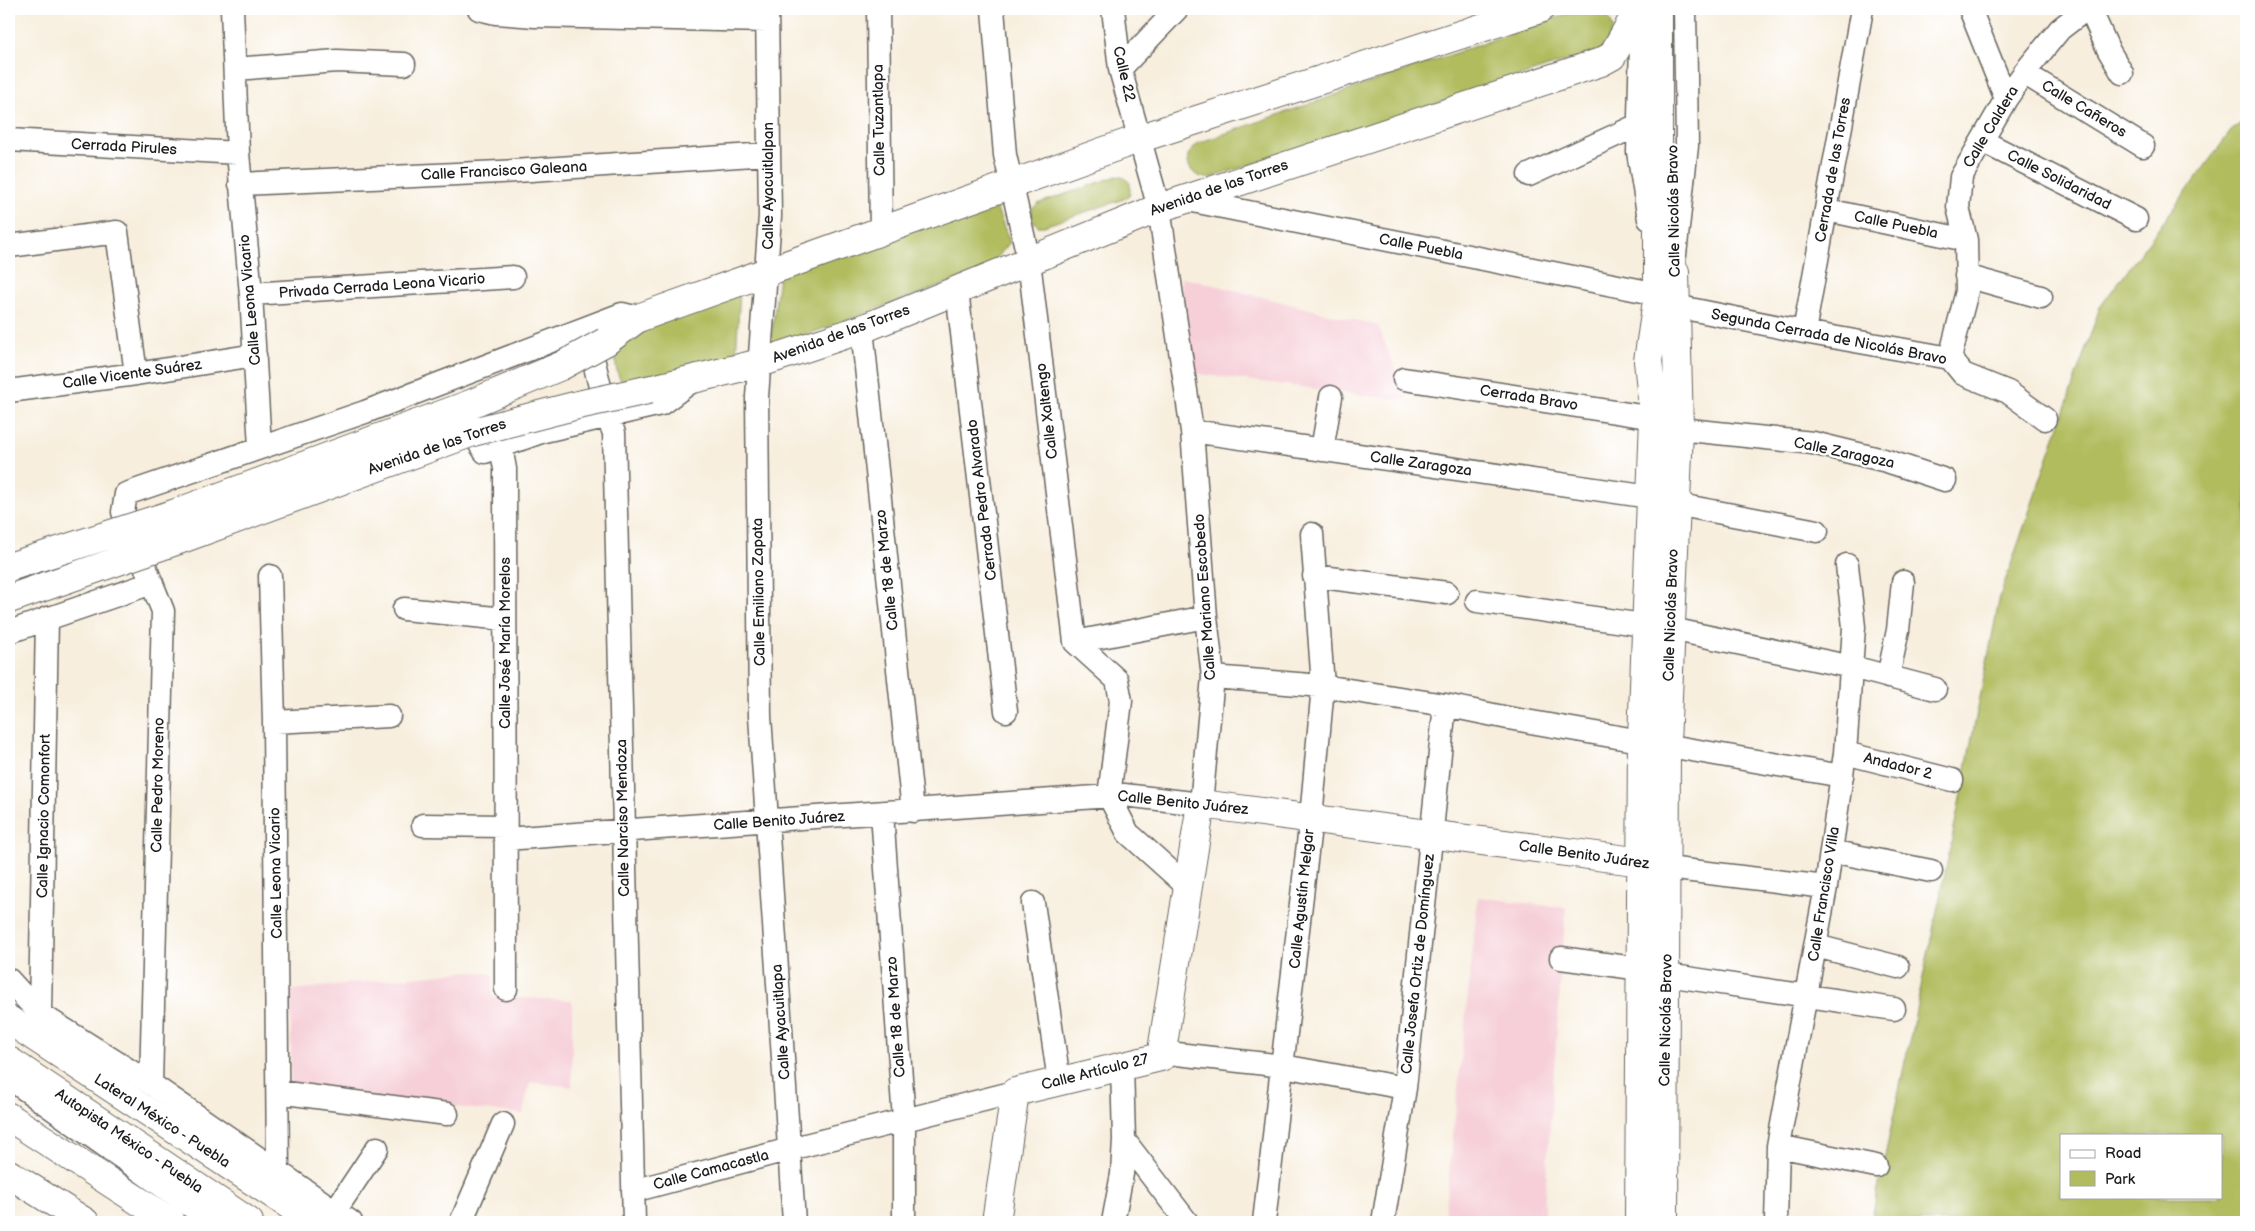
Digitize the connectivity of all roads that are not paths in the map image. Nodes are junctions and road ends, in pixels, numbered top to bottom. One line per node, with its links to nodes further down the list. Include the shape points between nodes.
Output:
1 (232, 9): 18 (street, Calle Leona Vicario)
2 (479, 9): 16 (street, via 535,16)
3 (878, 9): 36 (street, Calle Tuzantlapa)
4 (993, 9): 32 (street, Calle Xaltengo, via 1005,154)
5 (1113, 9): 19 (street, Calle 22)
6 (1177, 9): 19 (street)
7 (1540, 9): 24 (main road, Avenida de las Torres)
8 (1641, 9): 23 (street); 33 (main road, Avenida de las Torres, via 1616,51 1601,62)
9 (1658, 9): 40 (main road, Calle Nicolás Bravo)
10 (1672, 9): 40 (main road, Calle Nicolás Bravo)
11 (1685, 9): 40 (street, via 1687,146)
12 (1862, 9): 34 (street, Cerrada de las Torres)
13 (1970, 9): 22 (street)
14 (2086, 9): 20 (street, Calle Caldera, via 2060,29)
15 (2090, 9): 21 (street)
16 (767, 15): 29 (street, Calle Ayacuitlalpan)
17 (404, 64): 18 (street, via 336,61)
18 (235, 69): 28 (street, Calle Leona Vicario)
19 (1120, 70): 24 (street, Calle 22)
20 (2024, 73): 22 (street, Calle Caldera); 27 (street, Calle Cañeros)
21 (2122, 73)
22 (2006, 99): 26 (street, Calle Caldera)
23 (1638, 125): 30 (street); 40 (street, via 1638,152)
24 (1141, 138): 32 (main road, Avenida de las Torres); 33 (street, Calle Mariano Escobedo)
25 (9, 140): 28 (street, Cerrada Pirules)
26 (1982, 141): 35 (street, Calle Solidaridad); 37 (street, Calle Caldera, via 1961,177 1958,208)
27 (2143, 146)
28 (238, 153): 31 (street, Calle Leona Vicario)
29 (768, 154): 31 (street, Calle Francisco Galeana, via 500,172); 41 (street, Calle Ayacuitlalpan, via 770,216)
30 (1529, 175)
31 (240, 184): 45 (street, Calle Leona Vicario)
32 (1012, 185): 36 (main road, Avenida de las Torres); 39 (street, Calle Xaltengo)
33 (1171, 204): 39 (main road, Avenida de las Torres); 47 (street, Calle Puebla); 64 (street, Calle Mariano Escobedo)
34 (1826, 210): 37 (street, Calle Puebla); 49 (street, Cerrada de las Torres)
35 (2136, 219)
36 (881, 232): 41 (main road, Avenida de las Torres)
37 (1966, 240): 42 (street, Calle Caldera)
38 (9, 246): 54 (street, via 117,232)
39 (1029, 261): 44 (main road, Avenida de las Torres); 87 (street, Calle Xaltengo)
40 (1666, 266): 47 (main road, Calle Nicolás Bravo)
41 (766, 273): 50 (main road, Avenida de las Torres); 53 (street, Calle Ayacuitlalpan)
42 (1966, 276): 46 (street); 52 (street, Calle Caldera, via 1967,291)
43 (513, 277): 45 (street, Privada Cerrada Leona Vicario)
44 (957, 290): 48 (main road, Avenida de las Torres); 94 (street, Cerrada Pedro Alvarado)
45 (251, 294): 51 (street, Calle Leona Vicario)
46 (2041, 297)
47 (1667, 300): 49 (street, Segunda Cerrada de Nicolás Bravo); 61 (main road, Calle Nicolás Bravo, via 1648,361); 63 (main road, Calle Nicolás Bravo)
48 (862, 328): 53 (main road, Avenida de las Torres); 103 (street, Calle 18 de Marzo)
49 (1804, 332): 52 (street, Segunda Cerrada de Nicolás Bravo)
50 (596, 335): 57 (street); 60 (street, Calle Narciso Mendoza); 73 (main road, Avenida de las Torres, bridge, via 561,366 468,405 176,513)
51 (256, 355): 54 (street, Calle Vicente Suárez); 65 (street, Calle Leona Vicario)
52 (1950, 358): 62 (street, Segunda Cerrada de Nicolás Bravo, via 1963,374 2008,392)
53 (760, 363): 55 (main road, Avenida de las Torres); 106 (street, Calle Emiliano Zapata, via 757,406 760,716)
54 (136, 374): 58 (street, Calle Vicente Suárez)
55 (694, 379): 60 (street, via 661,404); 79 (main road, Avenida de las Torres, bridge, via 473,432)
56 (1404, 379): 61 (street, Cerrada Bravo)
57 (440, 383): 65 (street, via 366,412); 66 (street, via 485,452)
58 (9, 391)
59 (1330, 397): 67 (street)
60 (607, 415): 66 (street, via 544,431); 109 (street, Calle Narciso Mendoza, via 614,433)
61 (1654, 418): 63 (street, Calle Zaragoza); 69 (main road, Calle Nicolás Bravo)
62 (2045, 419)
63 (1679, 429): 68 (street, Calle Zaragoza, via 1813,443 1887,461); 69 (main road, Calle Nicolás Bravo)
64 (1192, 431): 67 (street, Calle Zaragoza); 82 (street, Calle Mariano Escobedo)
65 (260, 447): 77 (street, Calle Pedro Moreno, via 126,494 123,512)
66 (500, 447): 84 (street, Calle José María Morelos, via 504,468)
67 (1322, 450): 69 (street, Calle Zaragoza)
68 (1944, 480)
69 (1662, 501): 70 (street, Calle Zaragoza); 85 (main road, Calle Nicolás Bravo)
70 (1818, 531)
71 (1312, 534): 75 (street, Calle Agustín Melgar)
72 (1847, 565): 88 (street, Calle Francisco Villa, via 1854,627)
73 (9, 567)
74 (270, 576): 96 (street, Calle Leona Vicario)
75 (1314, 576): 78 (street); 91 (street, Calle Agustín Melgar)
76 (1903, 582): 89 (street, via 1898,630)
77 (152, 583): 83 (street); 133 (street, Calle Pedro Moreno, via 163,611)
78 (1447, 593)
79 (9, 599)
80 (1477, 601): 85 (street, Calle Nicolás Bravo)
81 (404, 609): 84 (street)
82 (1206, 617): 87 (street); 90 (street, Calle Mariano Escobedo)
83 (47, 618): 86 (street); 125 (street, Calle Ignacio Comonfort)
84 (505, 619): 108 (street, Calle José María Morelos)
85 (1658, 626): 88 (street); 97 (main road, Calle Nicolás Bravo)
86 (9, 632)
87 (1075, 642): 101 (street, via 1117,680 1121,701)
88 (1852, 667): 89 (street); 98 (street, Calle Francisco Villa)
89 (1888, 676): 92 (street)
90 (1213, 677): 91 (street); 102 (street, Calle Mariano Escobedo)
91 (1323, 686): 93 (street); 105 (street, Calle Agustín Melgar)
92 (1935, 690)
93 (1445, 705): 97 (street); 110 (street, Calle Josefa Ortiz de Domínguez)
94 (1006, 711)
95 (389, 716): 96 (street)
96 (274, 722): 136 (street, Calle Leona Vicario)
97 (1654, 743): 99 (street); 112 (main road, Calle Nicolás Bravo)
98 (1845, 753): 99 (street, Calle Francisco Villa); 100 (street, Andador 2)
99 (1842, 776): 111 (street, Calle Francisco Villa)
100 (1952, 780)
101 (1109, 796): 102 (street, Calle Benito Juárez); 103 (street, Calle Benito Juárez); 114 (street, via 1128,833)
102 (1201, 804): 105 (main road, Calle Benito Juárez); 114 (main road, Calle Mariano Escobedo)
103 (913, 811): 104 (street, Calle Benito Juárez)
104 (882, 813): 106 (street, Calle Benito Juárez); 140 (street, Calle 18 de Marzo)
105 (1311, 818): 110 (main road, Calle Benito Juárez); 130 (street, Calle Agustín Melgar)
106 (767, 822): 109 (street, Calle Benito Juárez); 145 (street, Calle Ayacuitlapa)
107 (423, 825): 108 (street, Calle Benito Juárez)
108 (505, 832): 109 (street, Calle Benito Juárez); 122 (street, Calle José María Morelos)
109 (622, 832): 149 (street, Calle Narciso Mendoza)
110 (1432, 834): 112 (main road, Calle Benito Juárez); 134 (street, Calle Josefa Ortiz de Domínguez)
111 (1831, 851): 113 (street); 115 (street, Calle Francisco Villa)
112 (1654, 865): 115 (street, Calle Benito Juárez); 120 (main road, Calle Nicolás Bravo)
113 (1931, 871)
114 (1188, 886): 127 (main road, Calle Mariano Escobedo)
115 (1826, 887): 117 (street, Calle Francisco Villa)
116 (1033, 903): 132 (street)
117 (1816, 946): 119 (street); 123 (street, Calle Francisco Villa)
118 (1561, 958): 120 (street)
119 (1898, 967)
120 (1654, 972): 123 (street); 165 (main road, Calle Nicolás Bravo); 166 (main road, Calle Nicolás Bravo)
121 (9, 980): 125 (street)
122 (506, 990)
123 (1807, 994): 124 (street); 143 (street, Calle Francisco Villa)
124 (1894, 1009)
125 (40, 1014): 133 (street)
126 (9, 1020): 150 (main road, Lateral México - Puebla)
127 (1161, 1057): 129 (main road, Calle Artículo 27); 130 (street, Calle Artículo 27, via 1177,1054)
128 (9, 1061): 155 (main road, Autopista México - Puebla)
129 (1122, 1065): 132 (main road, Calle Artículo 27); 142 (street)
130 (1283, 1066): 134 (street, Calle Artículo 27); 163 (street, Calle Agustín Melgar)
131 (9, 1078): 154 (street)
132 (1059, 1081): 137 (main road, Calle Artículo 27)
133 (151, 1084): 147 (street)
134 (1405, 1088): 164 (street, Calle Josefa Ortiz de Domínguez)
135 (9, 1089): 153 (street)
136 (278, 1092): 138 (street); 147 (street, Calle Leona Vicario)
137 (1015, 1092): 140 (street, Calle Artículo 27); 160 (main road)
138 (446, 1114)
139 (9, 1117): 152 (main road)
140 (904, 1120): 145 (street, Calle Artículo 27); 159 (street, Calle 18 de Marzo)
141 (504, 1124): 156 (street)
142 (1124, 1140): 161 (street, via 1122,1174); 162 (street)
143 (1778, 1146): 146 (street); 167 (street, Calle Francisco Villa)
144 (378, 1148): 150 (street)
145 (790, 1149): 149 (street, Calle Camacastla); 158 (street, Calle Ayacuitlapa)
146 (1876, 1166)
147 (278, 1171): 150 (street)
148 (9, 1174): 151 (main road)
149 (633, 1191): 157 (street, Calle Narciso Mendoza)
150 (334, 1218)
151 (85, 1222)
152 (171, 1222)
153 (194, 1222)
154 (213, 1222)
155 (249, 1222)
156 (462, 1222)
157 (634, 1222)
158 (794, 1222)
159 (904, 1222)
160 (996, 1222)
161 (1113, 1222)
162 (1187, 1222)
163 (1264, 1222)
164 (1383, 1222)
165 (1639, 1222)
166 (1664, 1222)
167 (1776, 1222)

